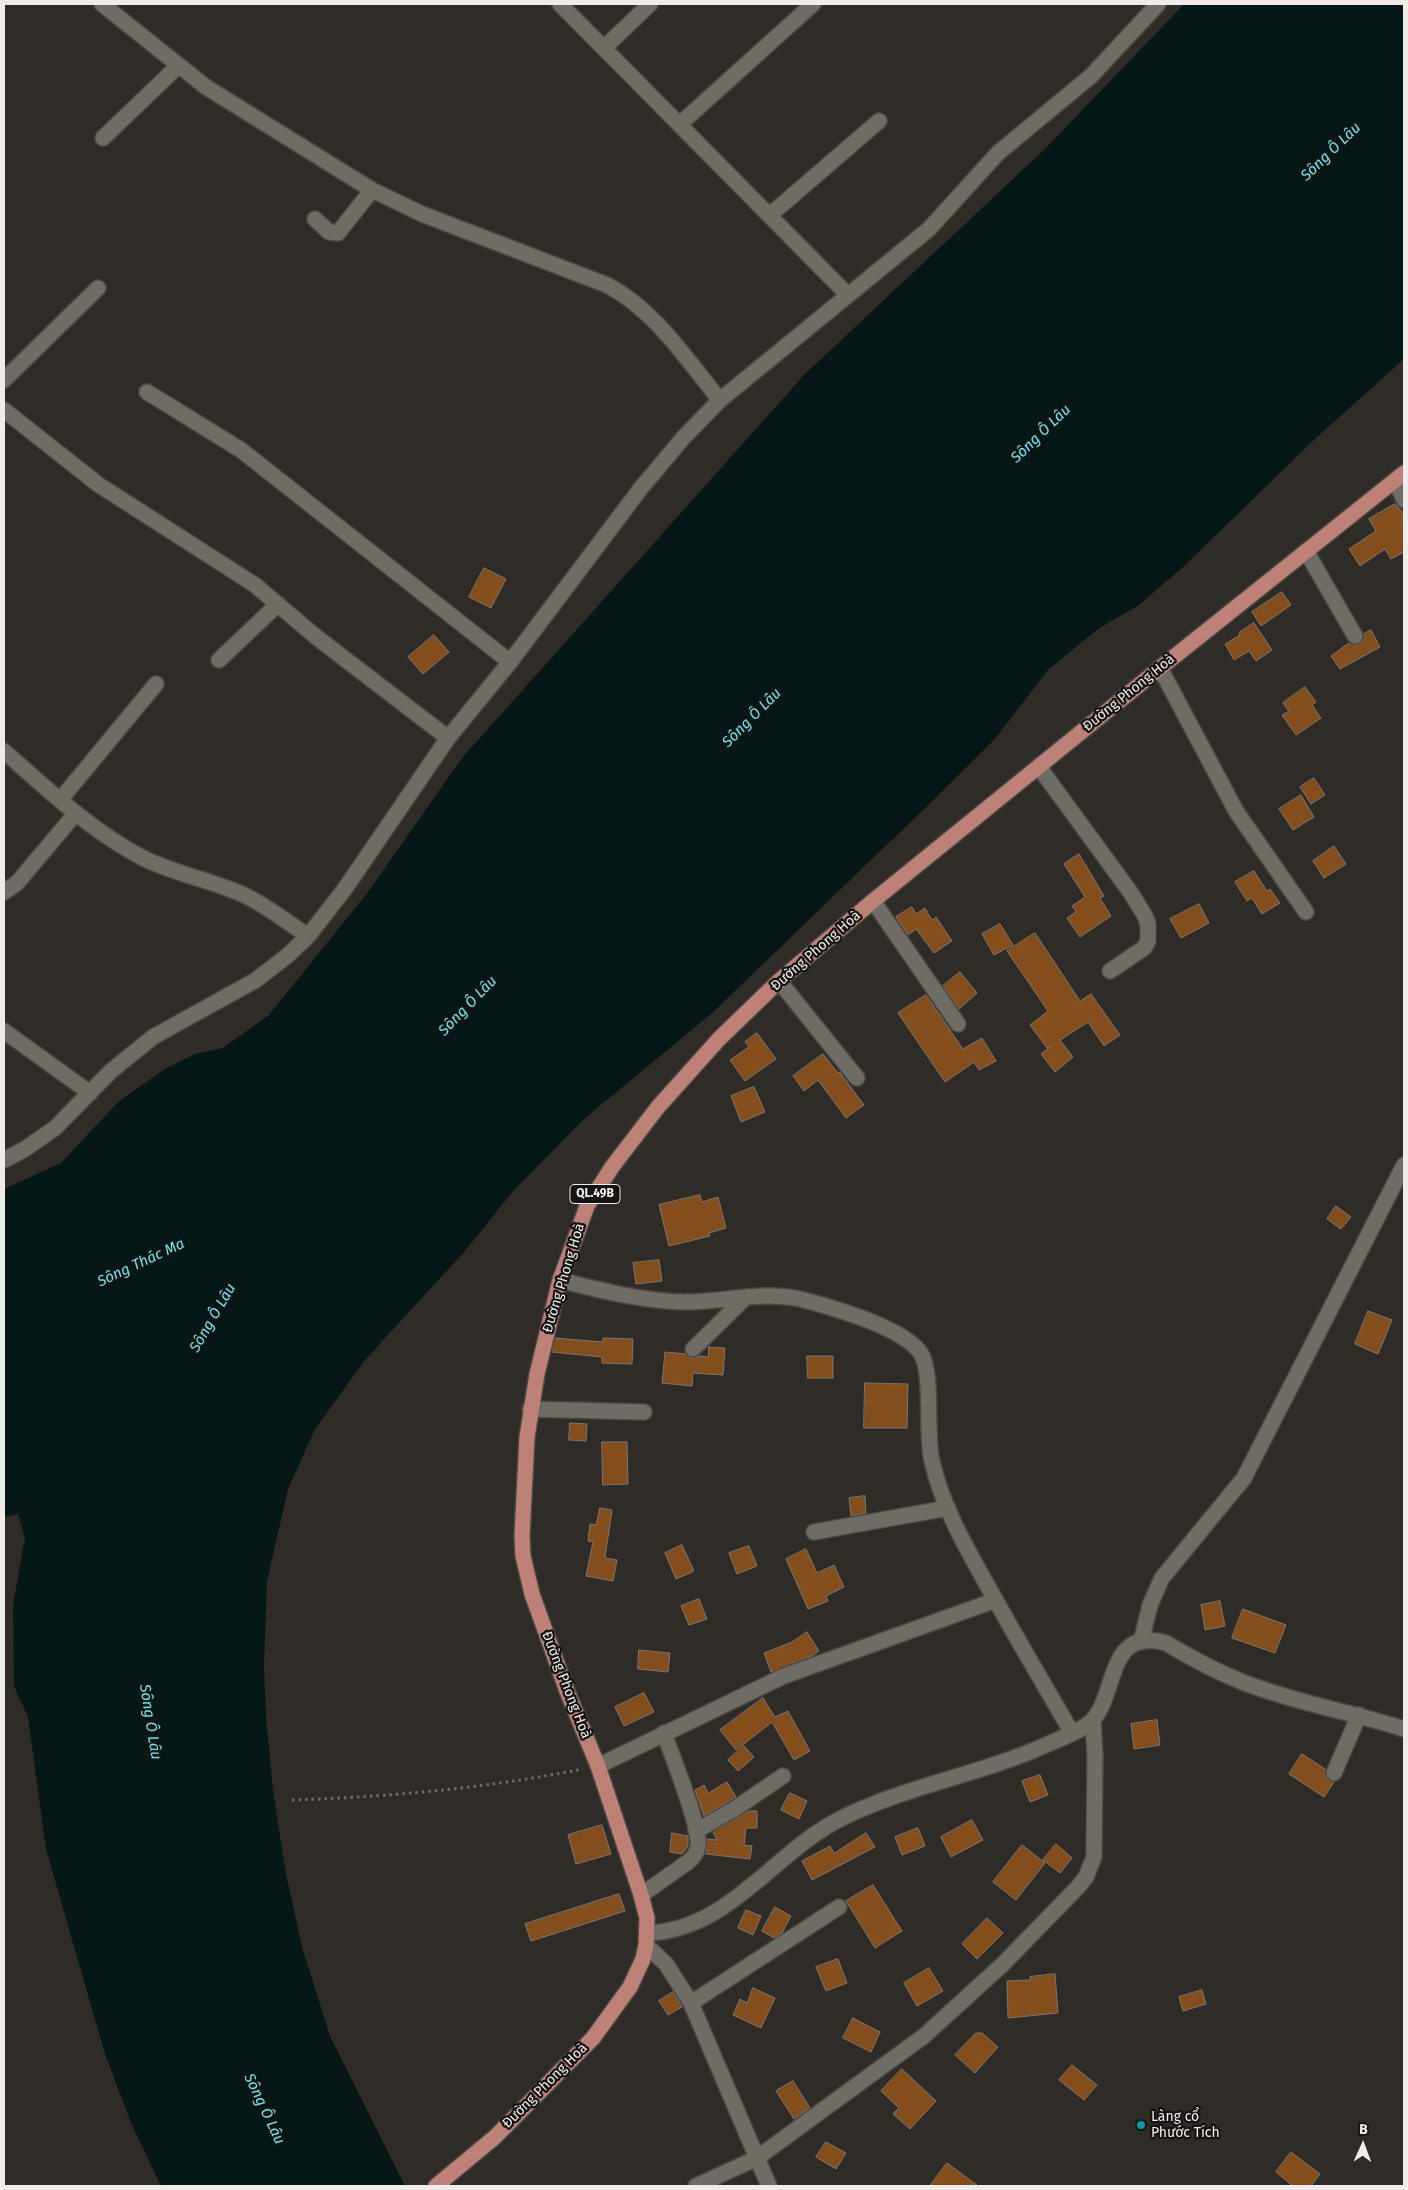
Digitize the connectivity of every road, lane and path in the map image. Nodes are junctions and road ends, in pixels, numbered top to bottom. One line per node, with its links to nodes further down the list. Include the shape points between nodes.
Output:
1 (102, 4): 7 (street)
2 (560, 4): 6 (street)
3 (650, 4): 6 (street)
4 (813, 4): 9 (street)
5 (1158, 4): 15 (street, via 1090,76 998,153 929,229)
6 (604, 48): 9 (street)
7 (178, 66): 10 (street); 11 (street, via 227,102)
8 (879, 121): 12 (street)
9 (680, 124): 12 (street)
10 (103, 138)
11 (372, 190): 13 (street, via 338,232 330,232); 18 (street, via 422,214 621,292 659,327)
12 (770, 215): 15 (street)
13 (315, 219)
14 (98, 288): 16 (street)
15 (848, 295): 18 (street)
16 (4, 380)
17 (148, 392): 26 (street, via 241,450)
18 (720, 400): 26 (street, via 641,488)
19 (4, 410): 23 (street, via 99,485 234,570)
20 (1400, 476): 21 (street); 22 (main road, Đường Phong Hoà / QL.49B)
21 (1404, 500)
22 (1306, 551): 24 (street); 27 (main road, Đường Phong Hoà / QL.49B)
23 (278, 604): 25 (street); 29 (street)
24 (1355, 636)
25 (219, 660)
26 (510, 662): 29 (street)
27 (1160, 668): 31 (main road, Đường Phong Hoà / QL.49B); 36 (street, via 1236,811)
28 (156, 684): 32 (street)
29 (448, 738): 37 (street, via 344,890)
30 (4, 751): 32 (street)
31 (1039, 767): 35 (main road, Đường Phong Hoà / QL.49B); 38 (street, via 1131,893 1148,924 1148,941 1144,948)
32 (60, 800): 33 (street)
33 (76, 813): 34 (street, via 17,883); 37 (street, via 144,858 245,896)
34 (4, 892)
35 (873, 902): 39 (main road, Đường Phong Hoà / QL.49B); 40 (street)
36 (1306, 912)
37 (308, 936): 43 (street, via 256,980 153,1037)
38 (1110, 971)
39 (779, 981): 42 (street); 46 (main road, Đường Phong Hoà / QL.49B, via 689,1071 612,1167 587,1206)
40 (958, 1024)
41 (4, 1031): 43 (street)
42 (857, 1078)
43 (90, 1093): 44 (street, via 42,1139)
44 (4, 1160)
45 (1404, 1165): 54 (street, via 1244,1478 1162,1578 1150,1604)
46 (560, 1280): 47 (street, via 602,1291 660,1300 688,1302); 49 (main road, Đường Phong Hoà / QL.49B)
47 (746, 1297): 48 (street); 51 (street, via 785,1297 819,1305 878,1325 918,1349 926,1368 931,1460)
48 (693, 1349)
49 (530, 1409): 50 (street); 60 (main road, Đường Phong Hoà / QL.49B, via 522,1515 523,1556 540,1617)
50 (644, 1412)
51 (948, 1508): 52 (street); 53 (street)
52 (814, 1532)
53 (996, 1600): 58 (street, via 784,1676); 59 (street)
54 (1141, 1642): 55 (street, via 1166,1643 1211,1669 1270,1692); 56 (street, via 1121,1656)
55 (1359, 1715): 57 (street); 61 (street)
56 (1093, 1720): 59 (street); 69 (street, via 1094,1850 1090,1868 1078,1887 1002,1965 924,2036)
57 (1404, 1729)
58 (664, 1733): 60 (street); 64 (street)
59 (1072, 1733): 67 (street, via 1018,1758 901,1795 838,1820 812,1836 726,1906 680,1928)
60 (598, 1766): 63 (path, via 457,1789); 65 (main road, Đường Phong Hoà / QL.49B)
61 (1334, 1773)
62 (783, 1776): 64 (street)
63 (292, 1800)
64 (696, 1831): 65 (street, via 698,1847 694,1857)
65 (641, 1895): 67 (main road, Đường Phong Hoà / QL.49B, via 647,1918)
66 (839, 1907): 68 (street)
67 (647, 1939): 68 (street); 70 (main road, Đường Phong Hoà / QL.49B, via 643,1959 630,1988 593,2038 495,2137)
68 (691, 2003): 69 (street)
69 (757, 2158): 71 (street); 72 (street)
70 (436, 2186)
71 (696, 2186)
72 (769, 2186)

